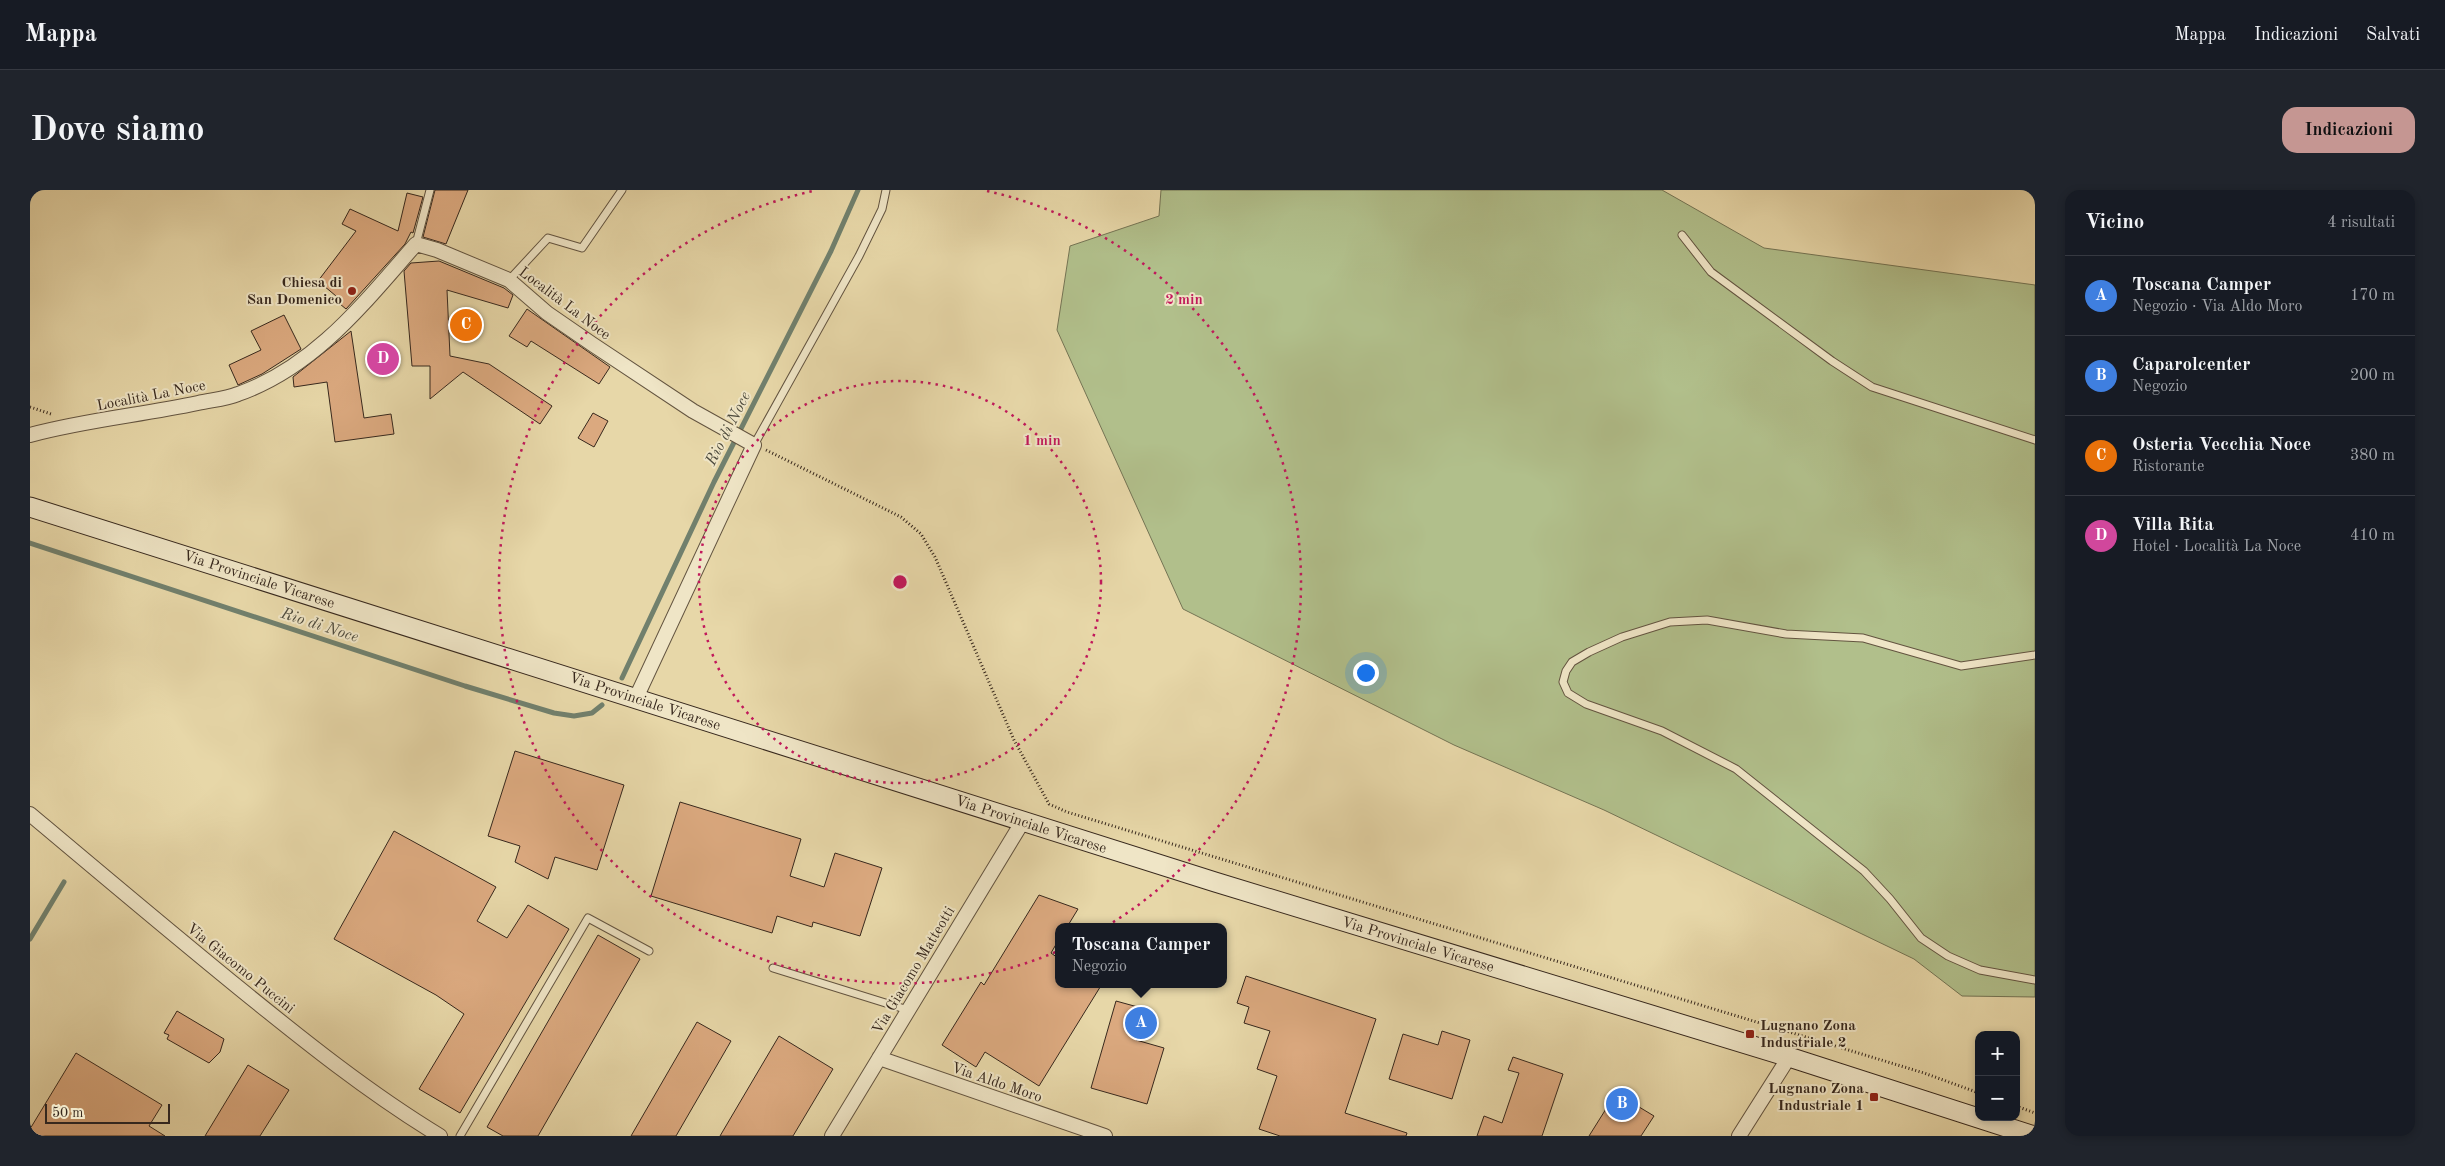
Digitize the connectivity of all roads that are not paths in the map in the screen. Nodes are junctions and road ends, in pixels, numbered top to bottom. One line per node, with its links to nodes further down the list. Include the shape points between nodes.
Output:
1 (430, 190): 5 (lane)
2 (622, 190): 6 (lane, via 582,248 548,238)
3 (886, 190): 8 (lane, via 882,209 859,256)
4 (1682, 235): 9 (lane, via 1711,272 1872,388)
5 (416, 244): 6 (street, Località La Noce); 7 (street, Località La Noce, via 349,319 314,353 283,374 238,394)
6 (510, 280): 8 (street, Località La Noce, via 592,344 693,411)
7 (30, 434)
8 (744, 439): 12 (street)
9 (2035, 440)
10 (30, 506): 12 (main road, Via Provinciale Vicarese)
11 (2035, 655): 17 (lane, via 1961,666 1863,638 1786,634 1707,620 1670,622 1622,637 1589,652 1572,662 1563,682 1568,693 1586,704 1662,731 1736,769 1864,871 1921,938 1948,956 1980,970)
12 (636, 698): 14 (main road, Via Provinciale Vicarese)
13 (30, 814): 21 (street, Via Giacomo Puccini, via 289,1028 373,1092)
14 (1023, 821): 18 (street, Via Giacomo Matteotti); 19 (main road, Via Provinciale Vicarese)
15 (649, 951): 22 (lane, via 588,918)
16 (773, 968): 18 (lane)
17 (2035, 980)
18 (908, 1010): 20 (street, Via Giacomo Matteotti)
19 (1789, 1057): 25 (street); 26 (main road, Via Provinciale Vicarese)
20 (879, 1058): 23 (street, Via Giacomo Matteotti); 24 (street, Via Aldo Moro)
21 (440, 1136)
22 (460, 1136)
23 (832, 1136)
24 (1105, 1136)
25 (1739, 1136)
26 (2034, 1136)

